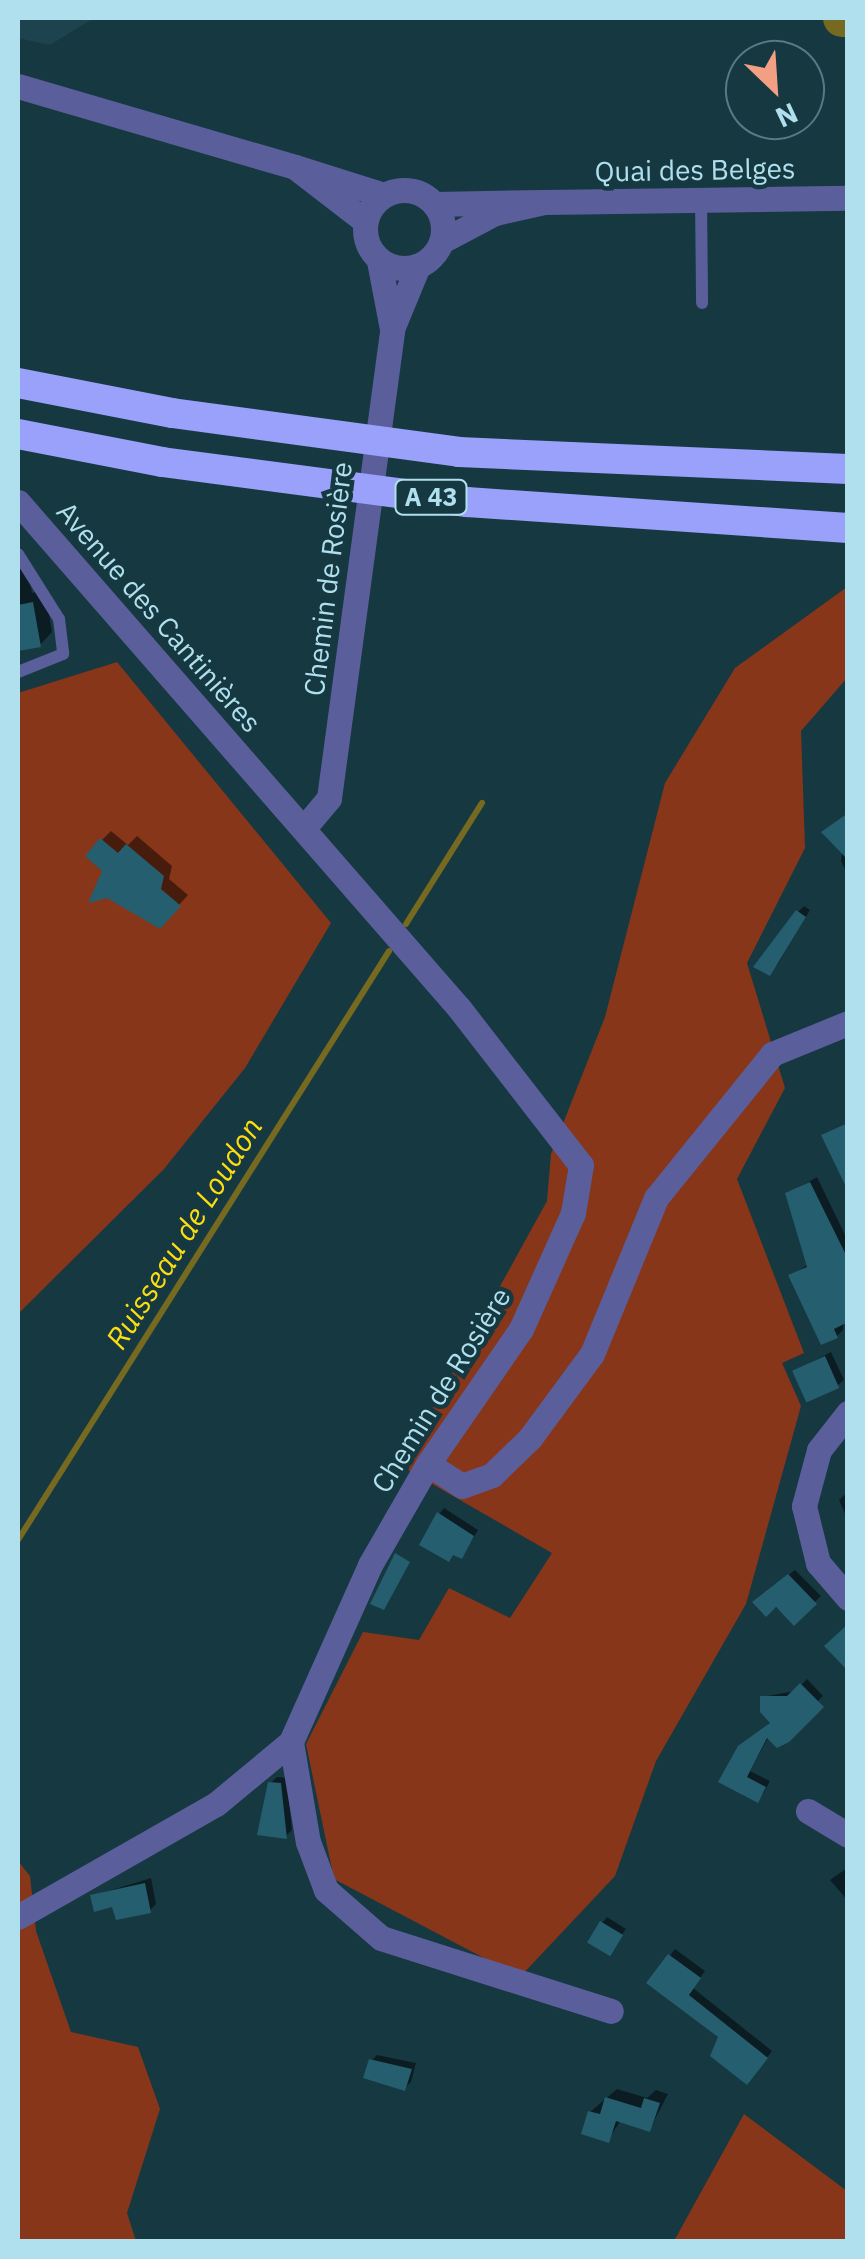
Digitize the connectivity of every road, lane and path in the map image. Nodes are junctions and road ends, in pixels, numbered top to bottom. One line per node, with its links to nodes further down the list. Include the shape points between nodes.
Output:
1 (18, 86): 2 (street)
2 (295, 167): 3 (street); 8 (street)
3 (384, 196): 7 (street, via 416,192); 8 (street)
4 (848, 198): 5 (street, Quai des Belges)
5 (701, 199): 6 (street, Quai des Belges); 12 (lane)
6 (544, 202): 7 (street, Quai des Belges); 9 (street, Quai des Belges, via 495,213)
7 (435, 204): 9 (street)
8 (365, 222): 10 (street, via 367,243)
9 (442, 241): 11 (street)
10 (379, 260): 11 (street); 13 (street, Chemin de Rosière)
11 (418, 266): 13 (street, Chemin de Rosière)
12 (702, 303)
13 (392, 329): 22 (street, Chemin de Rosière, via 329,798)
14 (18, 383): 16 (highway, A 43, via 172,414 460,452)
15 (18, 434): 18 (highway, A 43, via 162,462 467,502)
16 (848, 469)
17 (18, 502): 21 (street, Avenue des Cantinières)
18 (848, 528)
19 (18, 554): 20 (lane, via 59,619 63,654)
20 (18, 672)
21 (256, 772): 22 (street, Chemin de Rosière)
22 (304, 828): 25 (street, Chemin de Rosière, via 533,1098 581,1166 573,1213 521,1329)
23 (848, 1023): 25 (street, via 772,1054 656,1198 592,1354 530,1438 492,1475 462,1486)
24 (848, 1413): 26 (street, via 813,1463 804,1506 818,1564)
25 (428, 1464): 27 (street, Chemin de Rosière, via 370,1565)
26 (848, 1598)
27 (291, 1742): 30 (street, Chemin de Rosière, via 216,1804); 31 (street, via 308,1842 326,1890 380,1938)
28 (808, 1812): 29 (street)
29 (848, 1835)
30 (18, 1917)
31 (611, 2011)

